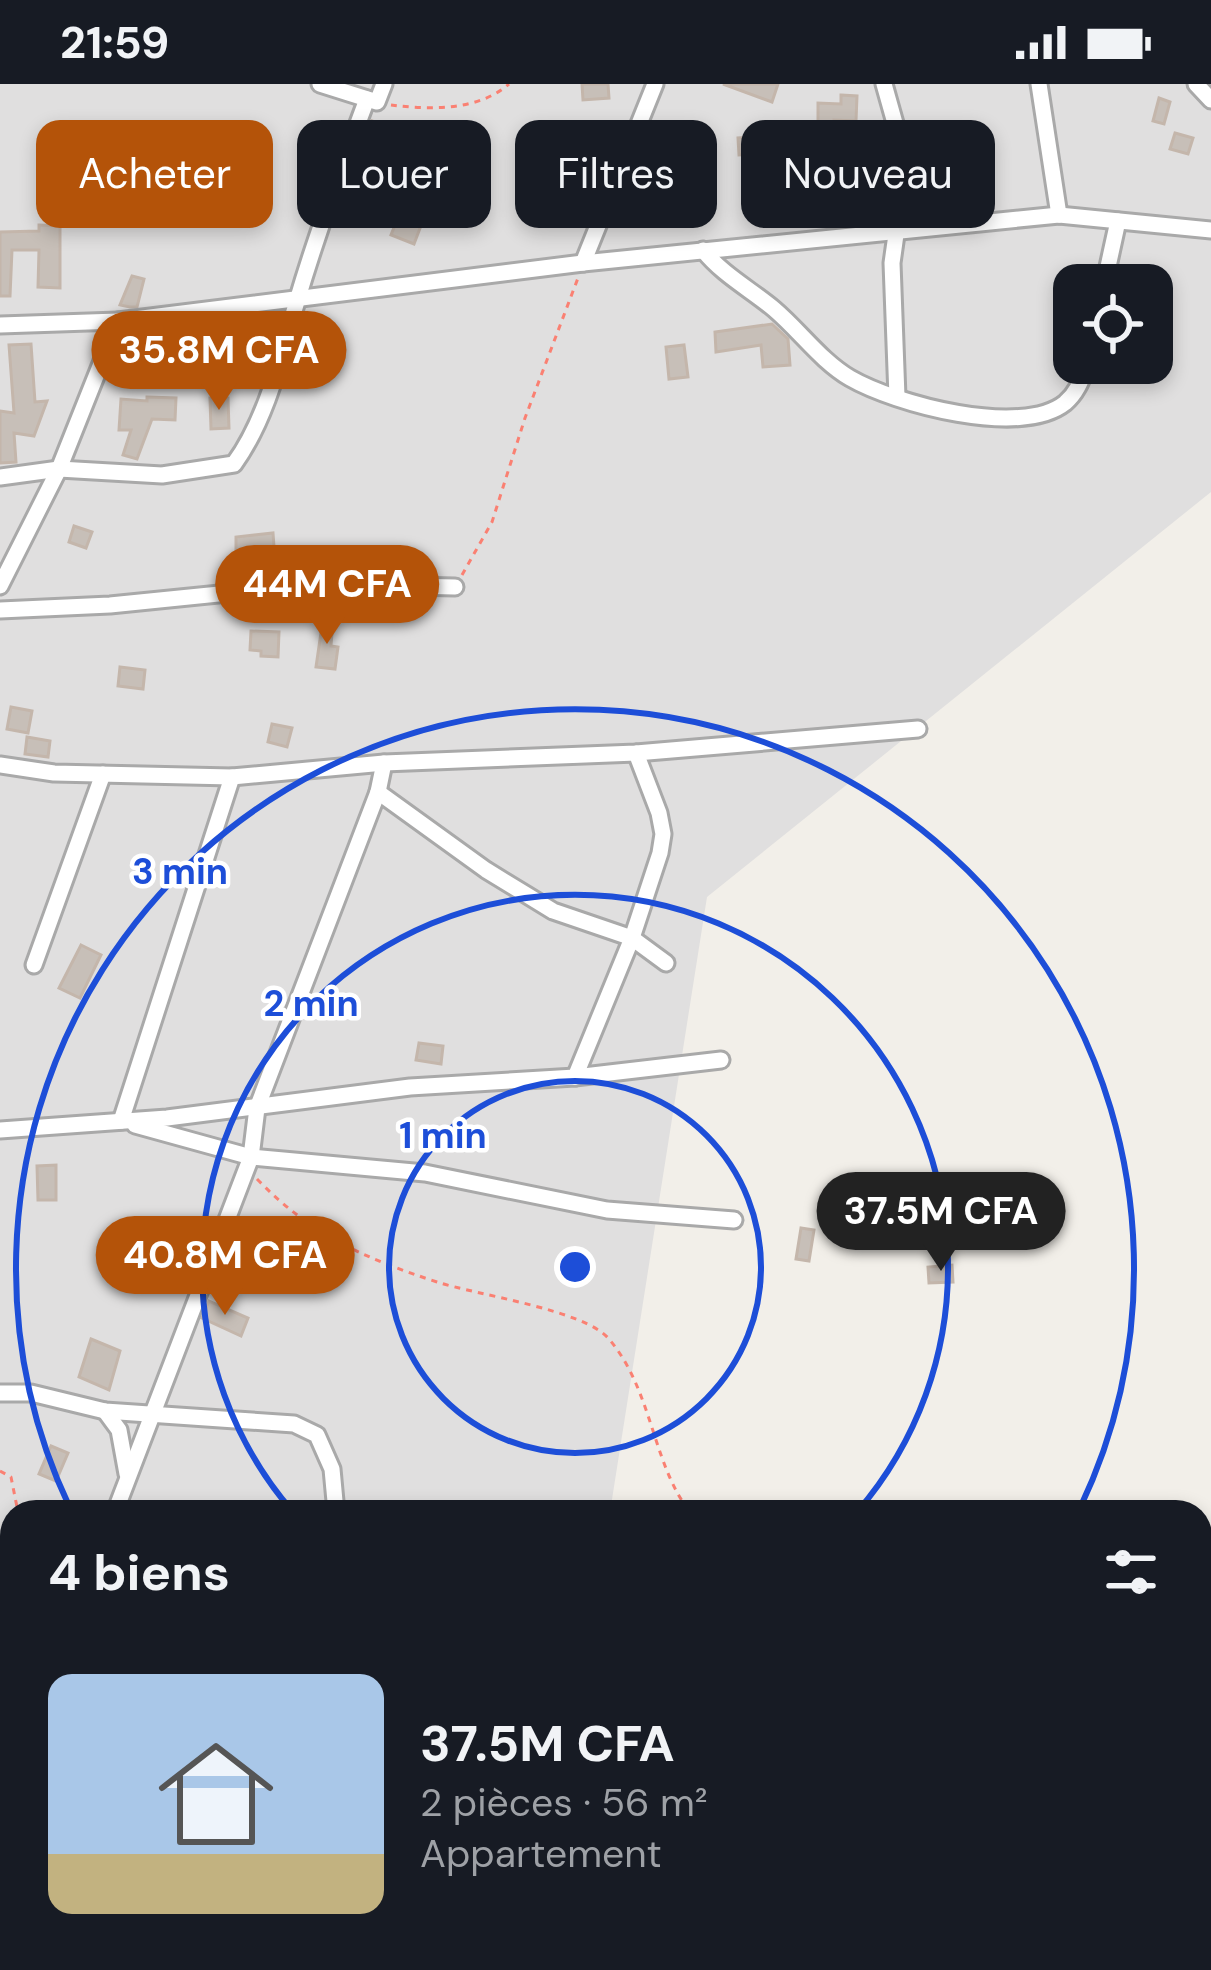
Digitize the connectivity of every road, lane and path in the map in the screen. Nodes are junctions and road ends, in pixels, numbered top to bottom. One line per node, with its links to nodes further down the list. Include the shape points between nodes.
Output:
1 (320, 84): 9 (street)
2 (384, 84): 9 (street)
3 (509, 84): 9 (path, via 490,101)
4 (655, 84): 15 (street)
5 (884, 84): 12 (street, via 902,148)
6 (1040, 84): 10 (street)
7 (1196, 84): 8 (street)
8 (1211, 100)
9 (372, 101): 17 (street)
10 (1059, 215): 11 (street); 12 (street)
11 (1118, 221): 13 (street); 16 (street)
12 (895, 230): 14 (street); 21 (street)
13 (1211, 230)
14 (703, 250): 15 (street); 21 (street, via 830,365)
15 (584, 263): 17 (street); 25 (path, via 492,522)
16 (1109, 264)
17 (297, 302): 18 (street); 22 (street, via 254,431 233,464 162,475)
18 (118, 321): 19 (street); 22 (street)
19 (0, 325)
20 (1080, 384): 21 (street, via 1063,405 1004,418)
21 (896, 397)
22 (59, 470): 23 (street); 24 (street)
23 (0, 476)
24 (0, 586)
25 (455, 587): 26 (street, via 318,584)
26 (0, 610)
27 (918, 729): 28 (street)
28 (636, 754): 29 (street); 34 (street, via 663,834)
29 (384, 764): 32 (street); 33 (street)
30 (0, 765): 31 (street)
31 (103, 774): 32 (street); 36 (street)
32 (232, 777): 40 (street)
33 (378, 792): 34 (street, via 553,911); 39 (street)
34 (632, 938): 35 (street); 38 (street)
35 (666, 963)
36 (34, 965)
37 (721, 1060): 38 (street)
38 (575, 1076): 39 (street)
39 (257, 1108): 40 (street); 42 (street)
40 (121, 1120): 41 (street); 42 (street)
41 (0, 1130)
42 (249, 1163): 43 (street, via 425,1174 607,1210); 46 (street); 52 (path, via 292,1216 374,1260 579,1320 608,1337 641,1394)
43 (734, 1220)
44 (0, 1393): 45 (street)
45 (104, 1411): 46 (street); 48 (street, via 119,1430)
46 (152, 1414): 48 (street); 51 (street, via 295,1424 317,1435)
47 (0, 1471): 49 (path, via 11,1477)
48 (128, 1479): 50 (street)
49 (16, 1500)
50 (120, 1500)
51 (335, 1500)
52 (682, 1500)

